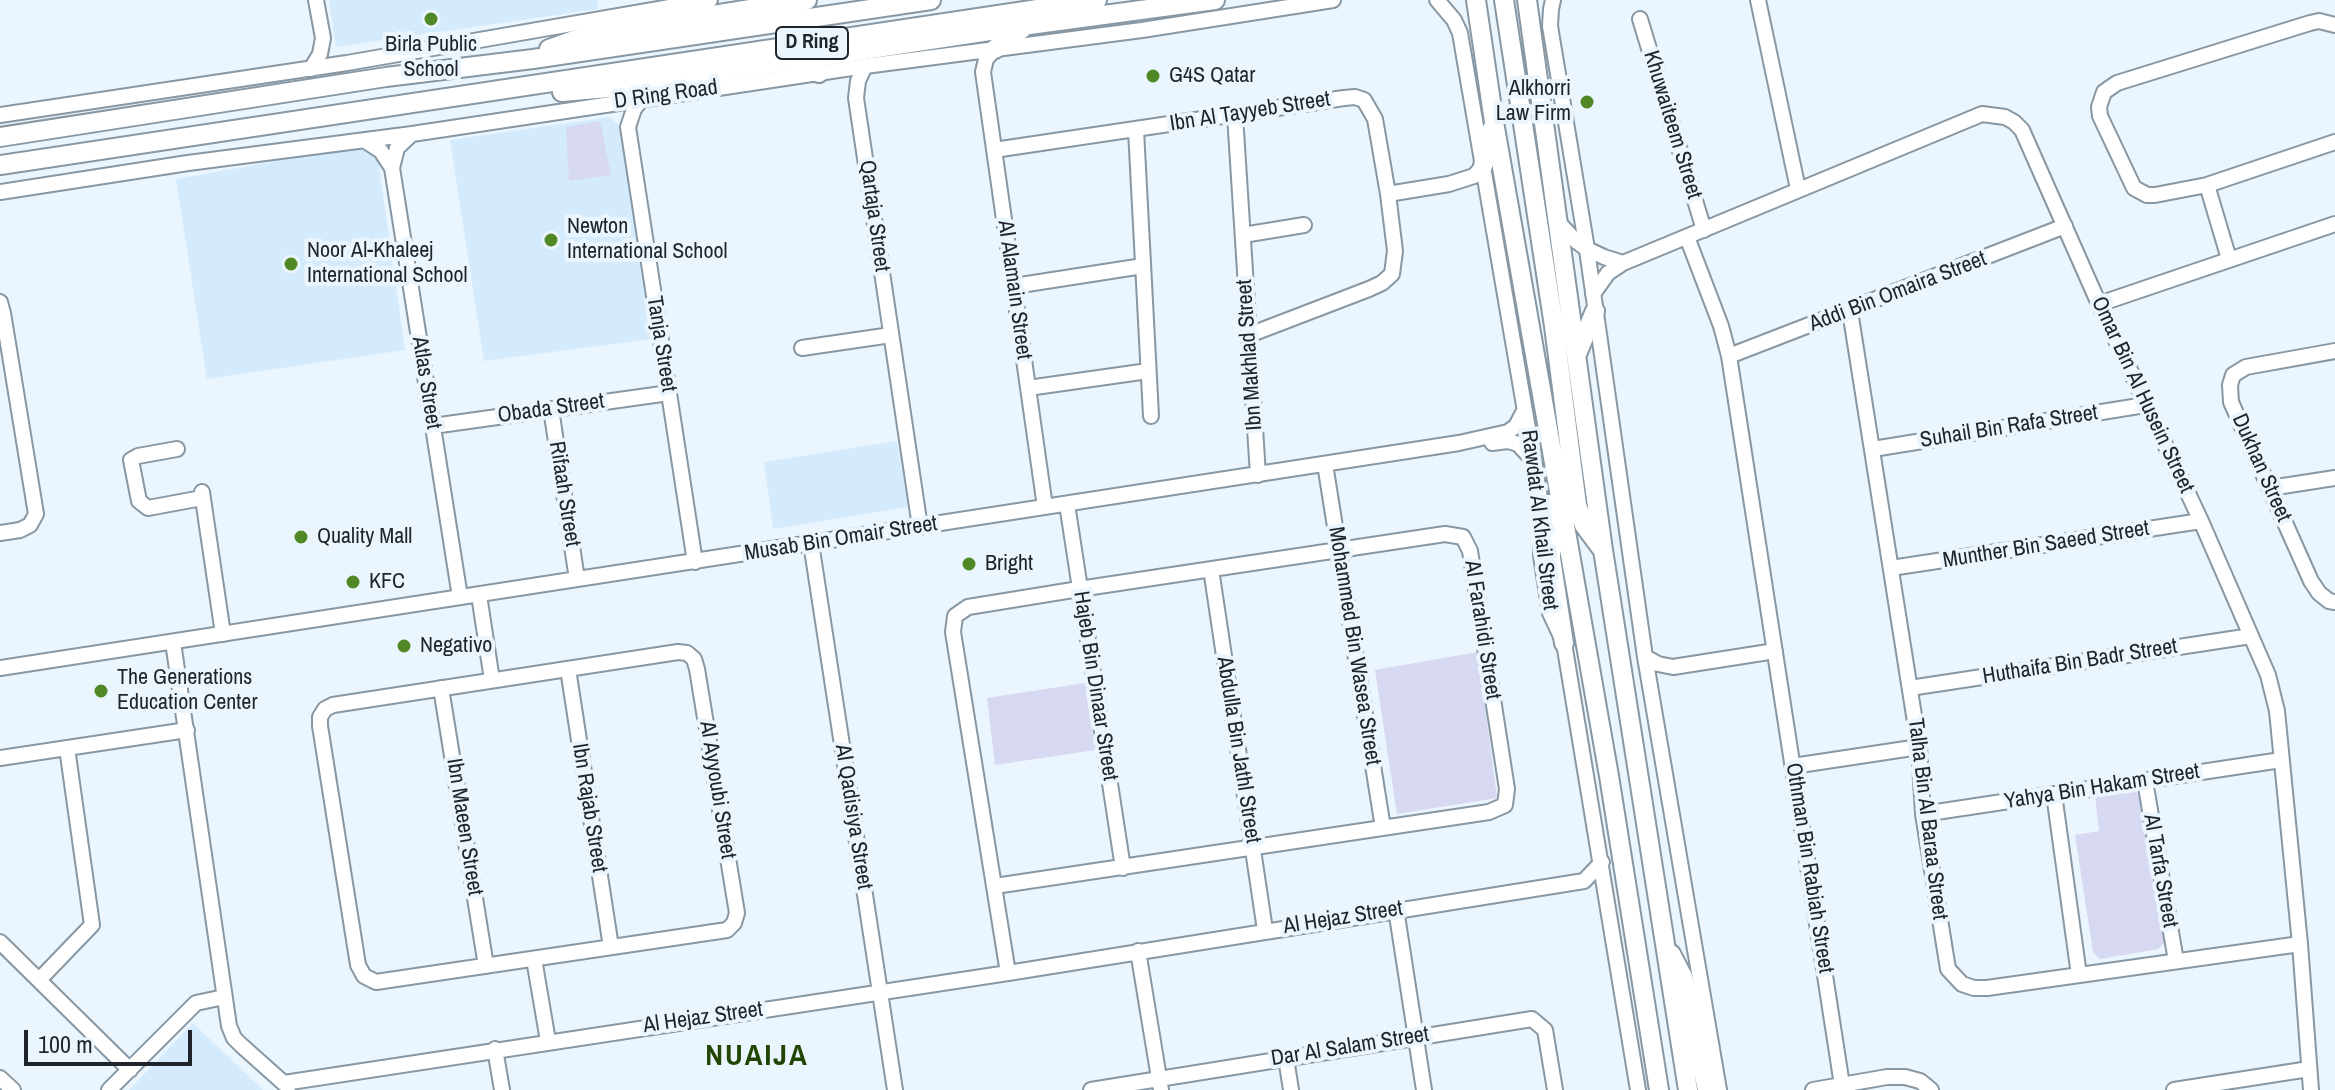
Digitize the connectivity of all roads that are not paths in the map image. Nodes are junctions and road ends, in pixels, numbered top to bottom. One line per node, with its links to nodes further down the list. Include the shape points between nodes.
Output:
1 (316, 0): 23 (street)
2 (636, 0): 18 (street)
3 (710, 0): 17 (street)
4 (807, 0): 26 (main road, D Ring, via 589,36)
5 (931, 0): 26 (main road, D Ring)
6 (1097, 0): 33 (main road, D Ring Road / D Ring)
7 (1215, 0): 16 (main road)
8 (1333, 0): 24 (street, D Ring Road)
9 (1437, 0): 48 (street, Rawdat Al Khail Street, via 1460,33)
10 (1504, 0): 103 (main road, via 1577,505)
11 (1527, 0): 22 (main road)
12 (1538, 0): 22 (main road)
13 (1553, 0): 64 (street, via 1550,26)
14 (1758, 0): 52 (street)
15 (1474, 2): 39 (main road, Rawdat Al Khail Street)
16 (1185, 3): 20 (main road)
17 (653, 4): 18 (street)
18 (624, 14): 28 (street)
19 (1640, 19): 61 (street, Khuwaiteem Street)
20 (1029, 25): 24 (main road); 27 (main road)
21 (2335, 25): 51 (street, via 2310,23 2117,83 2104,92 2100,116 2134,188 2155,195)
22 (1531, 27): 57 (main road)
23 (323, 38): 28 (street); 30 (street)
24 (995, 49): 25 (street, D Ring Road); 32 (street)
25 (962, 54): 29 (street, D Ring Road); 32 (street)
26 (533, 59): 43 (main road, D Ring)
27 (789, 62): 31 (main road); 33 (main road, via 590,91)
28 (347, 63): 30 (street)
29 (865, 66): 31 (street, D Ring Road); 34 (street, Qartaja Street)
30 (311, 69): 37 (street)
31 (825, 72): 34 (street, via 848,83); 35 (street, D Ring Road)
32 (983, 72): 46 (street, Al Alamain Street)
33 (528, 87): 47 (main road, D Ring Road / D Ring)
34 (856, 98): 73 (street, Qartaja Street)
35 (642, 99): 36 (street, D Ring Road); 40 (street)
36 (605, 103): 40 (street); 42 (street, D Ring Road)
37 (0, 115)
38 (1235, 115): 41 (street, Ibn Al Tayyeb Street); 54 (street, Ibn Al Tayyeb Street, via 1344,98 1364,100 1375,119); 62 (street, Ibn Makhlad Street)
39 (1494, 122): 48 (main road); 56 (main road, Rawdat Al Khail Street)
40 (628, 127): 81 (street, Tanja Street)
41 (1136, 130): 46 (street, Ibn Al Tayyeb Street); 67 (street)
42 (412, 134): 44 (street, D Ring Road); 49 (street, via 397,148)
43 (0, 137)
44 (364, 140): 49 (street, via 381,151); 53 (street, D Ring Road)
45 (2335, 142): 51 (street)
46 (994, 150): 68 (street, Al Alamain Street)
47 (0, 165)
48 (1483, 166): 50 (street, via 1474,176); 55 (street, Rawdat Al Khail Street)
49 (392, 168): 87 (street, Atlas Street)
50 (1449, 184): 54 (street); 55 (street, via 1476,187)
51 (2207, 185): 65 (street)
52 (1798, 189): 60 (street, Omar Bin Al Husein Street, via 1993,114 2022,130); 61 (street, Omar Bin Al Husein Street)
53 (0, 192)
54 (1388, 194): 74 (street, Ibn Al Tayyeb Street, via 1395,251 1392,274 1369,289)
55 (1488, 198): 56 (street); 85 (street, Rawdat Al Khail Street)
56 (1510, 218): 82 (main road, Rawdat Al Khail Street)
57 (1557, 220): 64 (street); 78 (main road)
58 (2335, 224): 65 (street)
59 (1304, 225): 62 (street)
60 (2065, 226): 71 (street, Omar Bin Al Husein Street); 72 (street, Addi Bin Omaira Street)
61 (1704, 230): 63 (street, Omar Bin Al Husein Street)
62 (1243, 235): 74 (street, Ibn Makhlad Street)
63 (1687, 237): 66 (street, Omar Bin Al Husein Street); 77 (street, Othman Bin Rabiah Street)
64 (1587, 249): 66 (street); 70 (street)
65 (2229, 259): 71 (street)
66 (1623, 263): 70 (street, Omar Bin Al Husein Street, via 1608,273)
67 (1143, 266): 68 (street); 79 (street)
68 (1014, 286): 80 (street, Al Alamain Street)
69 (0, 302): 100 (street, via 36,514 30,525)
70 (1594, 303): 78 (main road); 117 (street)
71 (2099, 304): 83 (street, Omar Bin Al Husein Street)
72 (1850, 311): 77 (street, Addi Bin Omaira Street); 90 (street, Talha Bin Al Baraa Street)
73 (891, 335): 75 (street); 99 (street, Qartaja Street)
74 (1249, 335): 93 (street, Ibn Makhlad Street)
75 (802, 348)
76 (2335, 351): 95 (street, Dukhan Street, via 2262,363 2233,375 2231,402)
77 (1729, 356): 116 (street, Othman Bin Rabiah Street)
78 (1576, 357): 103 (main road)
79 (1148, 371): 80 (street); 86 (street)
80 (1028, 388): 97 (street, Al Alamain Street)
81 (669, 393): 84 (street, Obada Street); 104 (street, Tanja Street)
82 (1543, 402): 115 (main road, via 1551,558); 175 (main road, Rawdat Al Khail Street)
83 (2145, 405): 90 (street, Suhail Bin Rafa Street); 98 (street, Omar Bin Al Husein Street)
84 (551, 409): 87 (street, Obada Street); 107 (street, Rifaah Street)
85 (1524, 411): 88 (street, Musab Bin Omair Street, via 1508,432); 91 (street, Rawdat Al Khail Street)
86 (1151, 416)
87 (433, 426): 110 (street, Atlas Street)
88 (1459, 443): 91 (street, Musab Bin Omair Street, via 1508,441); 92 (street, Musab Bin Omair Street)
89 (177, 449): 112 (street, via 131,460 139,501 148,508 202,494)
90 (1873, 449): 105 (street, Talha Bin Al Baraa Street)
91 (1533, 460): 115 (street, Rawdat Al Khail Street, via 1550,613)
92 (1325, 464): 93 (street, Musab Bin Omair Street); 102 (street, Mohammed Bin Wasea Street)
93 (1258, 475): 96 (street, Musab Bin Omair Street)
94 (2335, 478): 95 (street)
95 (2270, 488): 111 (street, Dukhan Street, via 2311,581)
96 (1067, 504): 97 (street, Musab Bin Omair Street); 108 (street, Hajeb Bin Dinaar Street)
97 (1045, 507): 99 (street, Musab Bin Omair Street)
98 (2201, 521): 105 (street, Munther Bin Saeed Street); 113 (street, Omar Bin Al Husein Street)
99 (920, 527): 101 (street, Musab Bin Omair Street)
100 (0, 533)
101 (811, 543): 104 (street, Musab Bin Omair Street); 154 (street, Al Qadisiya Street)
102 (1339, 549): 106 (street, Al Farahidi Street); 134 (street, Mohammed Bin Wasea Street); 134 (street, Al Farahidi Street, via 1454,534 1463,537 1470,551 1507,789 1505,805)
103 (1603, 550): 145 (main road)
104 (695, 562): 107 (street, Musab Bin Omair Street)
105 (1891, 568): 123 (street, Talha Bin Al Baraa Street)
106 (1211, 569): 108 (street, Al Farahidi Street); 135 (street, Abdulla Bin Jathl Street)
107 (577, 579): 109 (street, Musab Bin Omair Street)
108 (1079, 589): 137 (street, Hajeb Bin Dinaar Street); 139 (street, Al Farahidi Street, via 968,607 955,616 953,632)
109 (479, 595): 110 (street, Musab Bin Omair Street); 121 (street)
110 (460, 597): 112 (street, Musab Bin Omair Street)
111 (2335, 602)
112 (223, 634): 114 (street, Musab Bin Omair Street)
113 (2251, 636): 123 (street, Huthaifa Bin Badr Street); 129 (street, Omar Bin Al Husein Street, via 2273,691)
114 (173, 642): 119 (street, Musab Bin Omair Street); 125 (street, Al Hejaz Street)
115 (1564, 643): 136 (street, Rawdat Al Khail Street)
116 (1775, 651): 118 (street); 130 (street, Othman Bin Rabiah Street)
117 (1645, 657): 118 (street); 124 (street)
118 (1673, 667): 124 (street)
119 (0, 668)
120 (568, 669): 121 (street, Al Ayyoubi Street); 146 (street, Ibn Rajab Street); 146 (street, Al Ayyoubi Street, via 678,652 694,659 737,913 727,930)
121 (492, 680): 122 (street, Al Ayyoubi Street)
122 (441, 688): 150 (street, Ibn Maeen Street); 150 (street, Al Ayyoubi Street, via 333,705 320,717 358,965 376,982)
123 (1910, 688): 126 (street, Talha Bin Al Baraa Street)
124 (1650, 689): 178 (street)
125 (187, 730): 127 (street); 155 (street, Al Hejaz Street)
126 (1919, 747): 130 (street); 133 (street, Talha Bin Al Baraa Street)
127 (67, 748): 128 (street); 153 (street, via 92,925)
128 (0, 758)
129 (2281, 760): 131 (street, Yahya Bin Hakam Street); 144 (street, Omar Bin Al Husein Street)
130 (1793, 766): 164 (street, Othman Bin Rabiah Street)
131 (2145, 781): 132 (street, Yahya Bin Hakam Street); 149 (street, Al Tarfa Street)
132 (2054, 794): 133 (street, Yahya Bin Hakam Street); 152 (street)
133 (1923, 814): 152 (street, Talha Bin Al Baraa Street, via 1948,969 1956,978 1987,988)
134 (1383, 828): 135 (street, Al Farahidi Street)
135 (1253, 848): 137 (street, Al Farahidi Street); 142 (street, Abdulla Bin Jathl Street)
136 (1602, 862): 138 (street); 140 (street, Rawdat Al Khail Street)
137 (1123, 868): 139 (street, Al Farahidi Street)
138 (1584, 881): 140 (street); 141 (street, Al Hejaz Street)
139 (995, 886): 151 (street, Al Farahidi Street)
140 (1608, 898): 174 (street, Rawdat Al Khail Street)
141 (1396, 909): 142 (street, Al Hejaz Street); 156 (street)
142 (1265, 930): 147 (street, Al Hejaz Street)
143 (0, 942): 153 (street)
144 (2300, 944): 149 (street, Talha Bin Al Baraa Street); 160 (street, Omar Bin Al Husein Street)
145 (1665, 946): 176 (main road); 177 (main road, via 1683,977)
146 (611, 947): 148 (street, Al Ayyoubi Street)
147 (1138, 951): 151 (street, Al Hejaz Street); 163 (street)
148 (534, 959): 150 (street, Al Ayyoubi Street); 157 (street)
149 (2176, 961): 152 (street, Talha Bin Al Baraa Street)
150 (486, 966)
151 (1008, 973): 154 (street, Al Hejaz Street)
152 (2079, 975)
153 (39, 980): 161 (street)
154 (880, 992): 157 (street, Al Hejaz Street); 169 (street, Al Qadisiya Street)
155 (224, 997): 161 (street, via 196,1003); 165 (street, Al Hejaz Street, via 234,1038)
156 (1416, 1037): 159 (street, Dar Al Salam Street); 172 (street); 173 (street, Dar Al Salam Street, via 1532,1019 1545,1030)
157 (548, 1041): 158 (street, Al Hejaz Street)
158 (495, 1049): 165 (street, Al Hejaz Street); 168 (street)
159 (1286, 1058): 163 (street, Dar Al Salam Street); 171 (street)
160 (2309, 1069): 181 (street); 182 (street, Omar Bin Al Husein Street)
161 (130, 1070): 167 (street)
162 (0, 1078): 166 (street)
163 (1160, 1084): 170 (street, Dar Al Salam Street)
164 (1842, 1085): 179 (street); 180 (street, via 1905,1077)
165 (287, 1086)
166 (13, 1090)
167 (109, 1090)
168 (502, 1090)
169 (895, 1090)
170 (1091, 1090)
171 (1291, 1090)
172 (1424, 1090)
173 (1555, 1090)
174 (1638, 1090)
175 (1659, 1090)
176 (1688, 1090)
177 (1707, 1090)
178 (1719, 1090)
179 (1813, 1090)
180 (1931, 1090)
181 (2174, 1090)
182 (2311, 1090)

